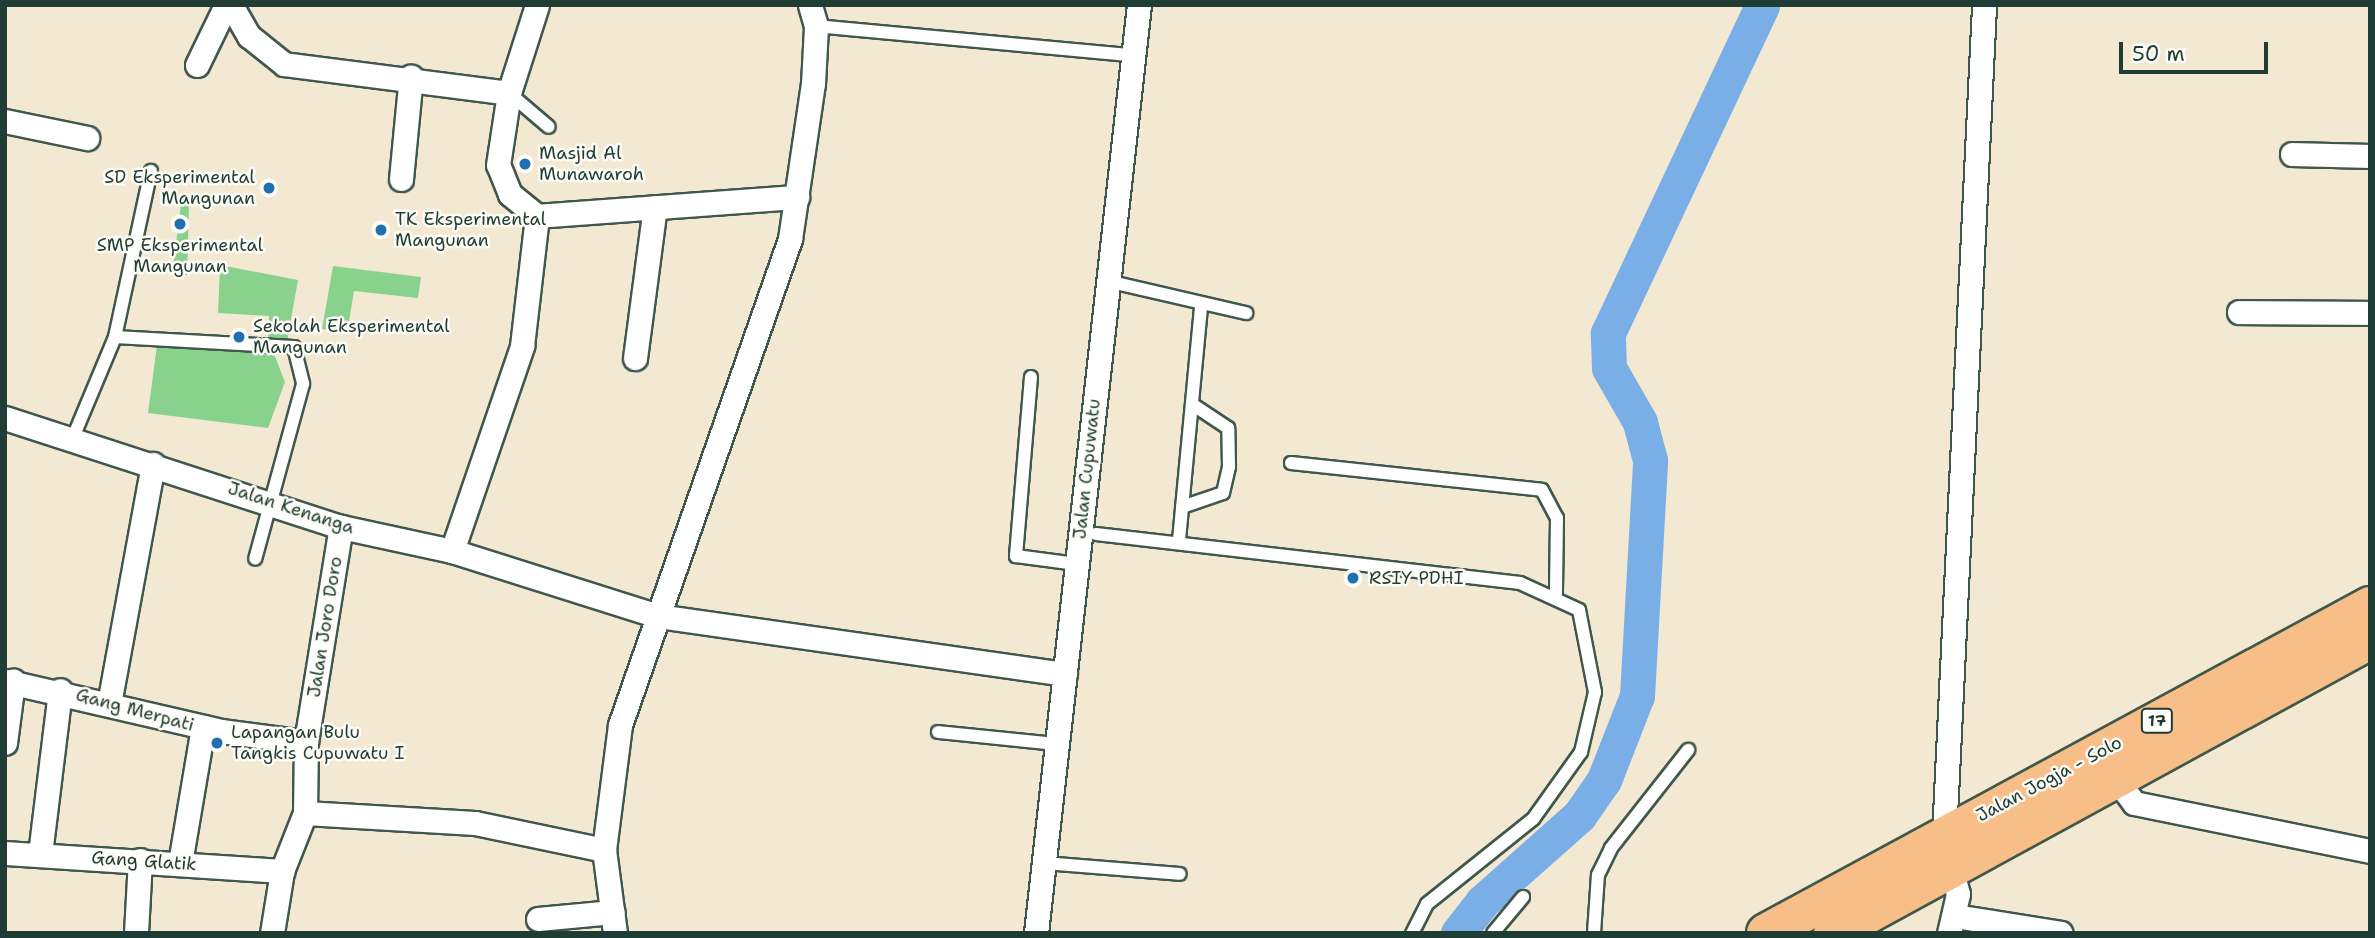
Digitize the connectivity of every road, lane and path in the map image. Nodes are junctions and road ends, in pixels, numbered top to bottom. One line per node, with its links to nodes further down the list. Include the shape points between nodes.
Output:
1 (228, 5): 7 (street); 8 (street, via 248,36 284,64)
2 (537, 5): 9 (street)
3 (1139, 5): 6 (street, Jalan Cupuwatu)
4 (1984, 5): 59 (street)
5 (813, 16): 6 (lane); 17 (street)
6 (1131, 55): 20 (street, Jalan Cupuwatu)
7 (197, 65)
8 (411, 76): 9 (street); 16 (street)
9 (509, 93): 11 (lane); 19 (street, via 500,180)
10 (5, 121): 12 (street)
11 (549, 127)
12 (87, 138)
13 (2292, 154): 14 (street)
14 (2370, 156)
15 (151, 171): 25 (lane)
16 (401, 179)
17 (797, 197): 18 (street); 43 (street, via 753,360)
18 (655, 207): 19 (street); 26 (street)
19 (537, 216): 38 (street, via 522,346)
20 (1107, 281): 21 (lane); 40 (street, Jalan Cupuwatu)
21 (1201, 307): 23 (lane); 28 (lane)
22 (2239, 312): 24 (street)
23 (1246, 313)
24 (2370, 313)
25 (116, 337): 30 (lane); 33 (lane, via 294,347 303,384)
26 (635, 358)
27 (1031, 377): 40 (lane, via 1016,556)
28 (1192, 404): 34 (lane); 34 (lane, via 1228,428 1229,467 1223,493)
29 (5, 418): 30 (street, Jalan Kenanga)
30 (72, 440): 32 (street, Jalan Kenanga)
31 (1291, 463): 41 (lane, via 1542,490 1558,518)
32 (153, 464): 33 (street, Jalan Kenanga); 48 (street)
33 (267, 499): 35 (street, Jalan Kenanga); 39 (lane)
34 (1182, 508): 37 (lane)
35 (341, 527): 38 (street, Jalan Kenanga); 51 (street, Jalan Joro Doro)
36 (1096, 534): 37 (lane)
37 (1179, 540): 41 (lane, via 1507,581)
38 (452, 551): 43 (street, Jalan Kenanga)
39 (256, 559)
40 (1076, 564): 45 (street, Jalan Cupuwatu)
41 (1556, 594): 75 (lane, via 1579,610 1589,642 1595,692 1581,752 1533,819 1427,904)
42 (2370, 606): 59 (highway, Jalan Jogja - Solo / 17)
43 (658, 616): 45 (street, Jalan Kenanga); 57 (street, via 620,725)
44 (2370, 640): 55 (highway, Jalan Jogja - Solo / 17)
45 (1065, 674): 53 (street, Jalan Cupuwatu)
46 (9, 681): 47 (street, Gang Merpati); 52 (street)
47 (60, 690): 48 (street, Gang Merpati); 61 (street)
48 (109, 704): 49 (street, Gang Merpati)
49 (202, 727): 51 (street, Gang Merpati); 63 (street)
50 (939, 732): 53 (lane)
51 (306, 742): 56 (street, Jalan Joro Doro)
52 (5, 743)
53 (1057, 744): 64 (street, Jalan Cupuwatu)
54 (1688, 750): 77 (lane, via 1611,848 1598,875)
55 (2116, 779): 58 (street, via 2134,803); 59 (highway, Jalan Jogja - Solo / 17)
56 (305, 813): 57 (street, via 475,823); 65 (street, Jalan Joro Doro)
57 (604, 850): 70 (street)
58 (2370, 851)
59 (1947, 852): 68 (highway, Jalan Jogja - Solo / 17); 71 (street, via 1958,894)
60 (5, 853): 61 (street, Gang Glatik)
61 (40, 854): 62 (street, Gang Glatik)
62 (140, 860): 63 (street, Gang Glatik); 72 (street)
63 (180, 863): 65 (street, Gang Glatik)
64 (1044, 863): 66 (lane); 74 (street, Jalan Cupuwatu)
65 (282, 872): 73 (street, Jalan Joro Doro)
66 (1180, 874)
67 (1523, 897): 76 (lane)
68 (1847, 912): 78 (highway, Jalan Jogja - Solo / 17)
69 (538, 919): 70 (street)
70 (614, 923)
71 (1952, 925): 79 (street)
72 (136, 933)
73 (272, 933)
74 (1036, 933)
75 (1412, 933)
76 (1493, 933)
77 (1594, 933)
78 (1766, 933)
79 (2061, 933)

